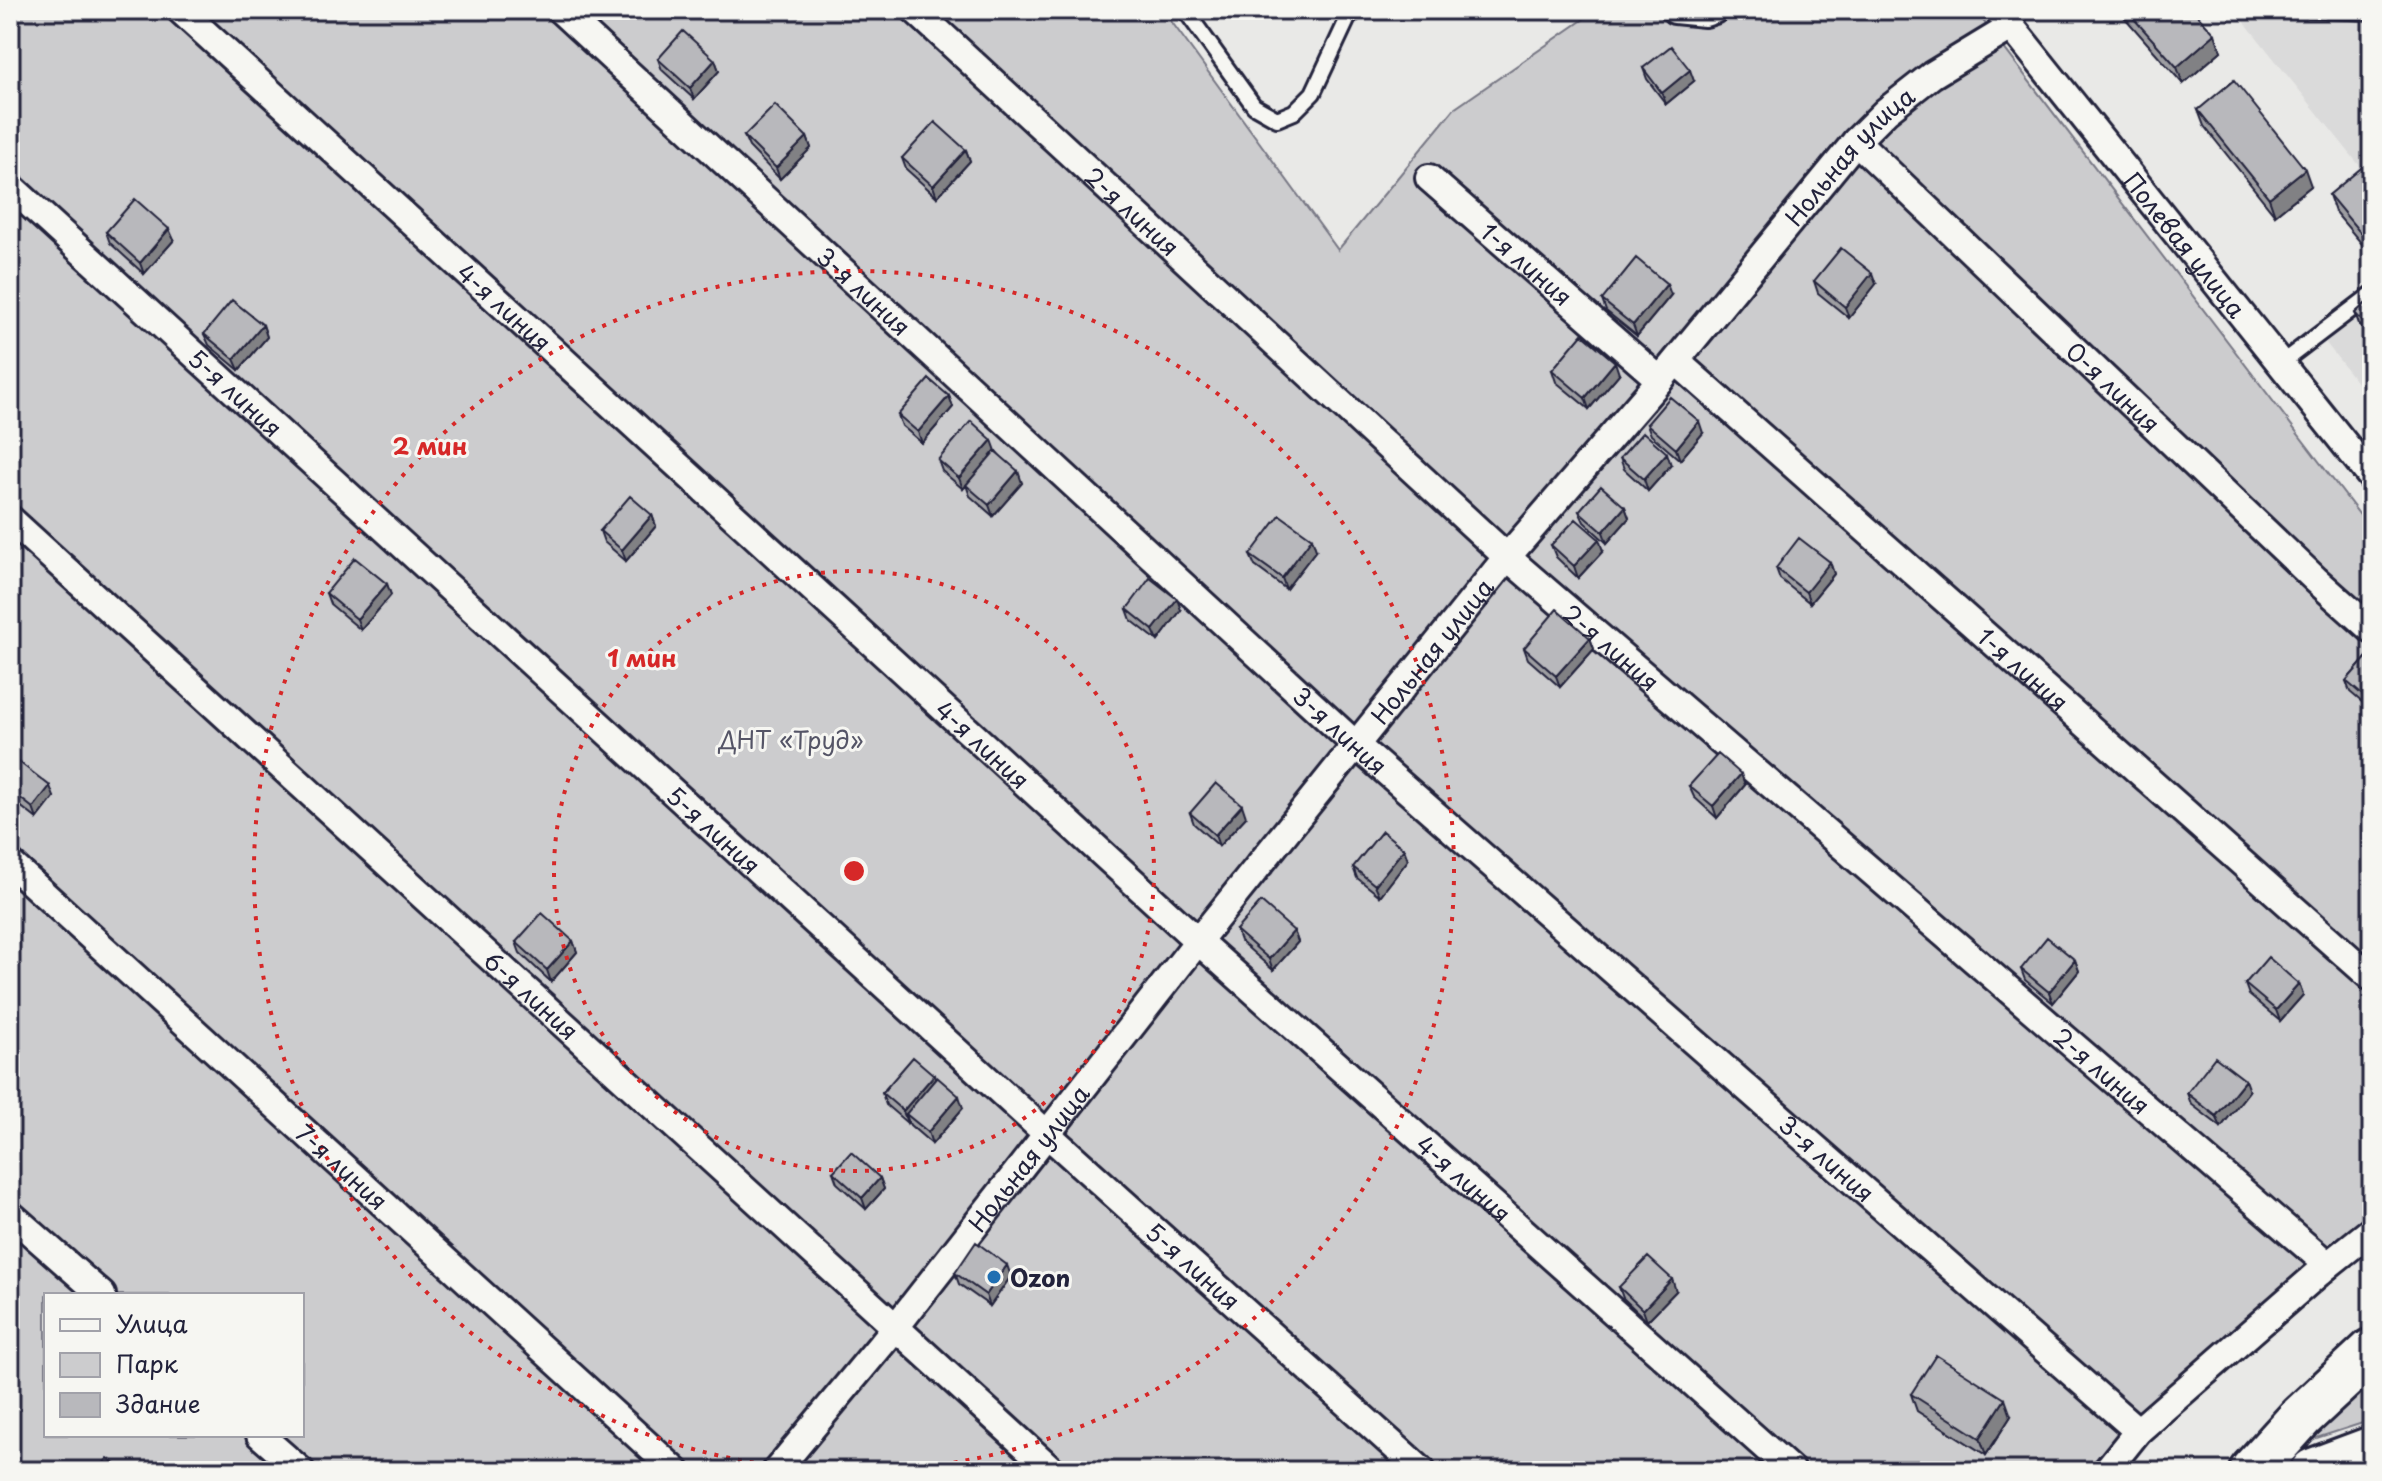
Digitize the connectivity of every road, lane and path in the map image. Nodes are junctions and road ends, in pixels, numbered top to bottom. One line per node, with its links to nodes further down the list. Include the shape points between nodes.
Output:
1 (180, 10): 21 (street, 4-я линия)
2 (560, 10): 19 (street, 3-я линия)
3 (915, 10): 17 (street, 2-я линия)
4 (1185, 10): 5 (lane, via 1254,106 1277,119 1294,112 1313,93 1348,18)
5 (1357, 10)
6 (1675, 10): 7 (street)
7 (1714, 10)
8 (2004, 18): 9 (street, Нольная улица); 13 (street, Полевая улица)
9 (1856, 141): 14 (street, Нольная улица); 18 (street, 0-я линия)
10 (1429, 178): 14 (street, 1-я линия)
11 (10, 186): 23 (street, 5-я линия)
12 (2372, 294): 13 (lane)
13 (2280, 364): 15 (street, Полевая улица)
14 (1668, 370): 17 (street, Нольная улица); 22 (street, 1-я линия)
15 (2372, 478)
16 (10, 519): 28 (street, 6-я линия)
17 (1507, 557): 19 (street, Нольная улица); 26 (street, 2-я линия)
18 (2372, 630)
19 (1357, 746): 21 (street, Нольная улица); 30 (street, 3-я линия)
20 (10, 863): 34 (street, 7-я линия)
21 (1198, 941): 23 (street, Нольная улица); 38 (street, 4-я линия)
22 (2372, 978)
23 (1047, 1134): 28 (street, Нольная улица); 37 (street, 5-я линия)
24 (10, 1214): 27 (street)
25 (2372, 1230): 26 (street)
26 (2328, 1265): 30 (street)
27 (100, 1293)
28 (895, 1328): 35 (street, Нольная улица); 36 (street, 6-я линия)
29 (2372, 1351): 40 (highway)
30 (2138, 1431): 39 (street)
31 (262, 1437): 33 (street)
32 (2372, 1449): 41 (highway)
33 (301, 1471)
34 (676, 1471)
35 (776, 1471)
36 (1053, 1471)
37 (1422, 1471)
38 (1792, 1471)
39 (2106, 1471)
40 (2252, 1471)
41 (2313, 1471)

